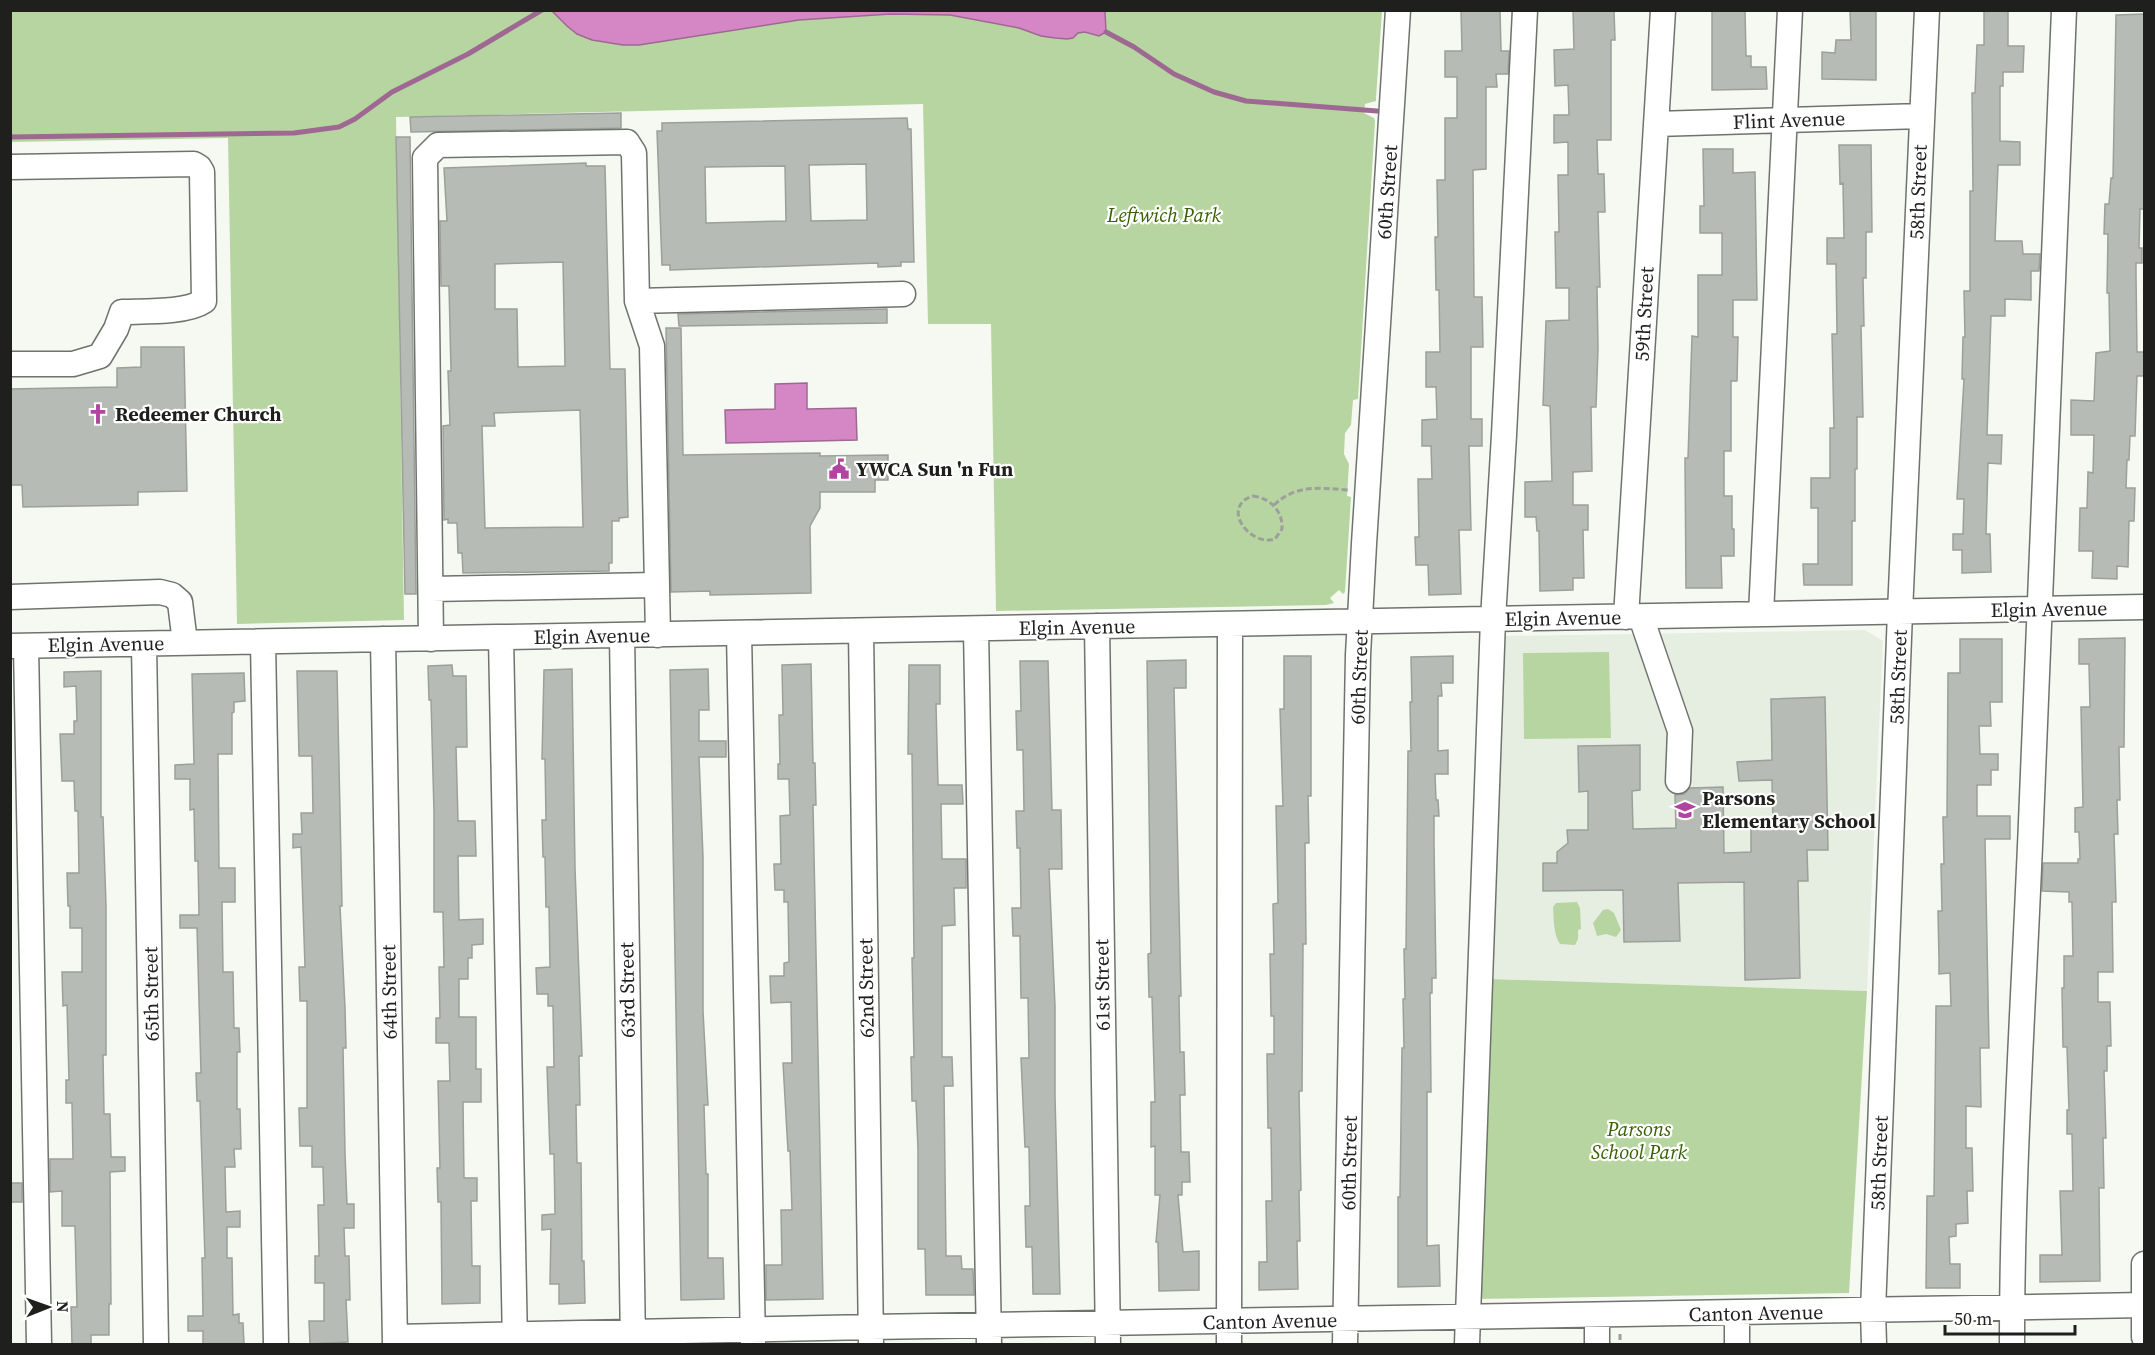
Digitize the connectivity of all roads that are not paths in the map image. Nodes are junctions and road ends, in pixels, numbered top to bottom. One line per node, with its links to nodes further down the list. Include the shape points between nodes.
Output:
1 (1398, 10): 23 (street, 60th Street)
2 (1525, 10): 22 (street)
3 (1663, 10): 9 (street, 59th Street)
4 (1790, 10): 8 (street)
5 (1927, 10): 7 (street, 58th Street)
6 (2064, 10): 18 (street)
7 (1922, 116): 8 (street, Flint Avenue); 19 (street, 58th Street)
8 (1784, 120): 9 (street, Flint Avenue); 20 (street)
9 (1656, 124): 21 (street, 59th Street)
10 (10, 167): 13 (street, via 199,167 204,301 178,309 122,312 100,356 73,364)
11 (903, 294): 12 (street)
12 (637, 301): 14 (street, via 652,346); 15 (street, via 634,153 627,142 438,145 424,158)
13 (10, 364)
14 (656, 585): 15 (street); 30 (street)
15 (431, 589): 33 (street)
16 (10, 597): 35 (street, via 160,592 172,595 180,602)
17 (2145, 607): 18 (street, Elgin Avenue)
18 (2039, 609): 19 (street, Elgin Avenue); 41 (street)
19 (1900, 612): 20 (street, Elgin Avenue); 42 (street, 58th Street)
20 (1761, 614): 21 (street, Elgin Avenue)
21 (1634, 617): 22 (street, Elgin Avenue); 38 (street, via 1680,731)
22 (1493, 619): 23 (street, Elgin Avenue); 45 (street)
23 (1360, 621): 24 (street, Elgin Avenue); 46 (street, 60th Street)
24 (1230, 624): 25 (street, Elgin Avenue); 47 (street)
25 (1096, 626): 26 (street, Elgin Avenue); 48 (street, 61st Street)
26 (976, 629): 27 (street, Elgin Avenue); 49 (street)
27 (861, 631): 28 (street, Elgin Avenue); 50 (street, 62nd Street)
28 (739, 633): 30 (street, Elgin Avenue); 51 (street)
29 (622, 635): 30 (street, Elgin Avenue); 31 (street, Elgin Avenue); 53 (street, 63rd Street)
30 (658, 635)
31 (501, 637): 33 (street, Elgin Avenue); 54 (street)
32 (383, 639): 33 (street, Elgin Avenue); 34 (street, Elgin Avenue); 55 (street, 64th Street)
33 (431, 639)
34 (263, 642): 35 (street, Elgin Avenue); 58 (street)
35 (185, 643): 36 (street, Elgin Avenue)
36 (144, 644): 37 (street, Elgin Avenue); 57 (street, 65th Street)
37 (18, 646): 56 (street)
38 (1678, 781)
39 (2145, 1264): 40 (street)
40 (2144, 1305): 41 (street, Canton Avenue); 52 (street)
41 (2012, 1308): 42 (street, Canton Avenue); 64 (street)
42 (1873, 1311): 43 (street, Canton Avenue); 63 (street, 58th Street)
43 (1737, 1313): 44 (street, Canton Avenue); 62 (street)
44 (1597, 1316): 45 (street, Canton Avenue); 61 (street)
45 (1467, 1318): 46 (street, Canton Avenue); 60 (street)
46 (1346, 1320): 47 (street, Canton Avenue); 59 (street, 60th Street)
47 (1229, 1333): 48 (street, Canton Avenue)
48 (1107, 1334): 49 (street, Canton Avenue)
49 (989, 1335): 50 (street, Canton Avenue)
50 (871, 1336): 51 (street, Canton Avenue)
51 (753, 1337): 53 (street, Canton Avenue)
52 (2145, 1337)
53 (632, 1338): 54 (street, Canton Avenue)
54 (515, 1340): 55 (street, Canton Avenue)
55 (395, 1341)
56 (39, 1344)
57 (156, 1344)
58 (276, 1344)
59 (1345, 1344)
60 (1467, 1344)
61 (1597, 1344)
62 (1737, 1344)
63 (1874, 1344)
64 (2012, 1344)

